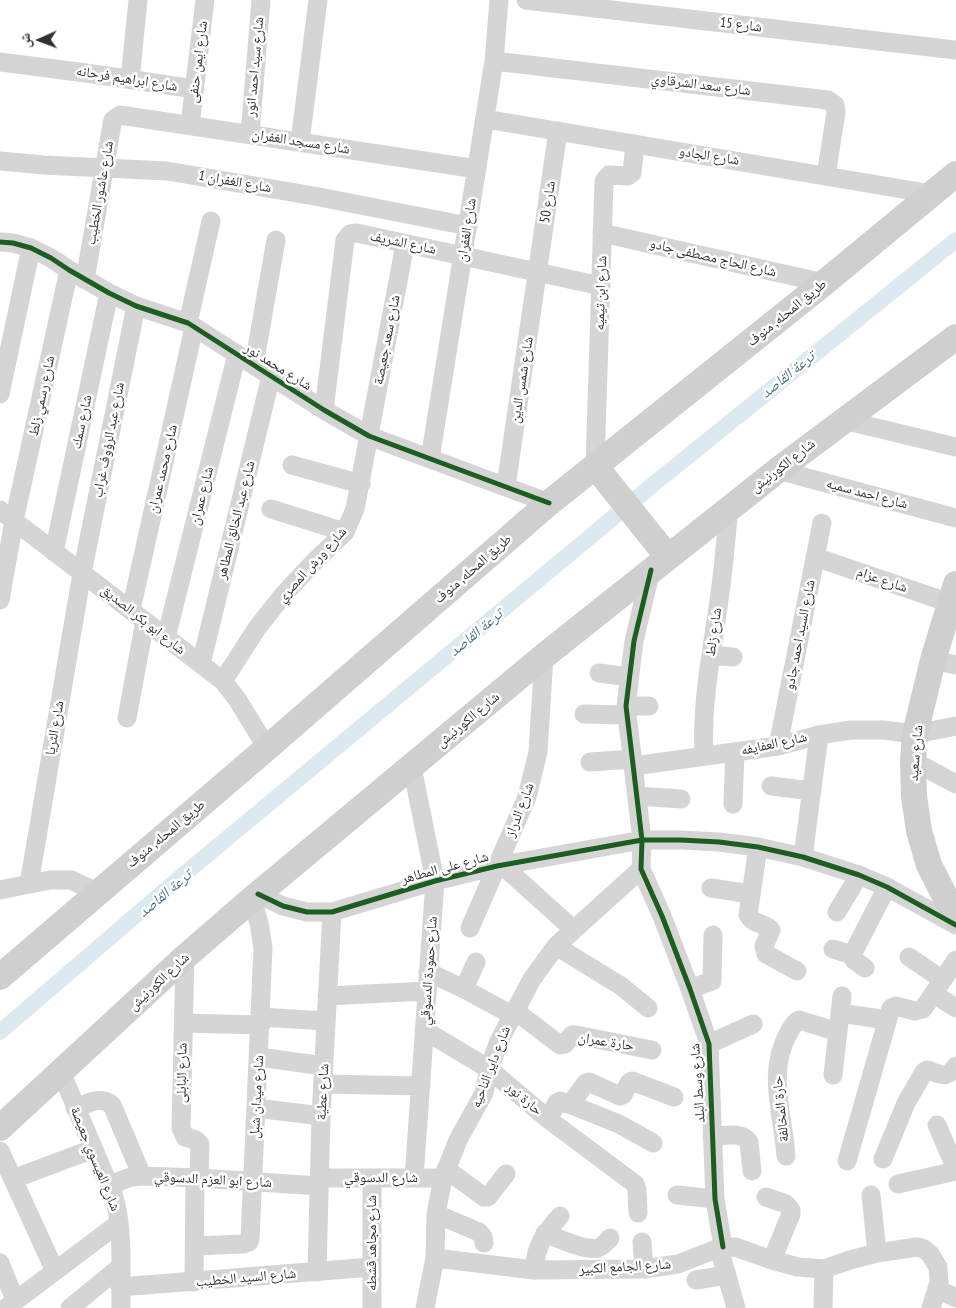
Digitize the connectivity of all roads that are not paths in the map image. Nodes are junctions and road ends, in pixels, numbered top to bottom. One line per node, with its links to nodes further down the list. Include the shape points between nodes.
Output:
1 (138, 0): 10 (street)
2 (205, 0): 11 (street, شارع ايمن حنفى)
3 (261, 0): 16 (street, شارع سيد احمد انور)
4 (318, 0): 17 (street)
5 (499, 0): 8 (street, شارع الغفران)
6 (526, 0): 7 (street, شارع 15)
7 (956, 50)
8 (494, 61): 13 (street, شارع الغفران); 23 (street, شارع سعد الشرقاوي, via 828,100 835,104 836,112)
9 (0, 62): 10 (street, شارع ابراهيم فرحانه)
10 (130, 80): 11 (street, شارع ابراهيم فرحانه)
11 (195, 89): 14 (street, شارع ايمن حنفى)
12 (124, 115): 14 (street, شارع مسجد الغفران); 20 (street, شارع عاشور الخطيب, via 116,117 112,124)
13 (485, 119): 15 (street, شارع الجادو); 21 (street, شارع الغفران)
14 (190, 125): 16 (street, شارع مسجد الغفران)
15 (558, 131): 18 (street, شارع الجادو); 34 (street, شارع 50)
16 (250, 134): 17 (street, شارع مسجد الغفران)
17 (300, 142): 21 (street, شارع مسجد الغفران)
18 (635, 144): 23 (street, شارع الجادو); 27 (street, شارع ابن تيميه, via 632,173 605,178)
19 (0, 161): 20 (street, شارع الغفران 1)
20 (104, 168): 26 (street, شارع الغفران 1, via 167,171); 35 (street, شارع عاشور الخطيب)
21 (477, 169): 26 (street, شارع الغفران)
22 (956, 174): 24 (main road, طريق المحله, منوف)
23 (826, 176): 24 (street, شارع الجادو)
24 (932, 194): 36 (main road, طريق المحله, منوف)
25 (211, 221): 40 (street, شارع محمد عمران)
26 (468, 226): 32 (street, شارع الغفران)
27 (602, 233): 36 (street, شارع الحاج مصطفى جادو); 37 (street, شارع ابن تيميه)
28 (276, 240): 43 (street)
29 (0, 242): 31 (street, شارع محمد نور)
30 (405, 244): 32 (street, شارع الشريف); 46 (street, شارع الشريف, via 357,233 350,234 345,240); 48 (street, شارع سعد جعيصة)
31 (31, 248): 33 (street, شارع محمد نور); 45 (street)
32 (463, 256): 34 (street, شارع الشريف); 50 (street, شارع الغفران)
33 (69, 270): 35 (street, شارع محمد نور); 59 (street, شارع رسمي زلط)
34 (538, 273): 37 (street, شارع الشريف); 55 (street, شارع شمس الدين)
35 (85, 280): 38 (street, شارع محمد نور)
36 (824, 284): 53 (main road, طريق المحله, منوف)
37 (601, 286): 53 (street, شارع ابن تيميه)
38 (109, 293): 39 (street, شارع محمد نور); 63 (street, شارع سمك)
39 (136, 306): 40 (street, شارع محمد نور); 66 (street, شارع عبد الرؤوف غراب)
40 (191, 325): 42 (street, شارع محمد نور); 69 (street, شارع محمد عمران)
41 (956, 337): 47 (main road, شارع الكورنيش)
42 (237, 354): 43 (street, شارع محمد نور); 71 (street, شارع عمران)
43 (254, 365): 44 (street, شارع محمد نور)
44 (271, 376): 46 (street, شارع محمد نور); 76 (street, شارع عبد الخالق المطاهر)
45 (0, 394)
46 (324, 410): 48 (street, شارع محمد نور)
47 (843, 420): 49 (street); 52 (main road, شارع الكورنيش)
48 (369, 436): 50 (street, شارع محمد نور); 54 (street, شارع ورش المصري)
49 (956, 447)
50 (430, 459): 55 (street, شارع محمد نور)
51 (292, 466): 54 (street)
52 (778, 470): 57 (main road, شارع الكورنيش); 60 (street, شارع احمد سميه)
53 (600, 472): 56 (main road, طريق المحله, منوف); 64 (main road)
54 (361, 484): 62 (street, شارع ورش المصري)
55 (506, 486): 56 (street, شارع محمد نور)
56 (549, 504): 88 (main road, طريق المحله, منوف)
57 (729, 508): 64 (main road, شارع الكورنيش); 72 (street, شارع زلط)
58 (271, 509): 62 (street)
59 (7, 515): 63 (street, شارع ابو بكر الصديق); 68 (street, شارع رسمي زلط)
60 (956, 518)
61 (822, 523): 65 (street, شارع السيد احمد جادو)
62 (345, 532): 79 (street, شارع ورش المصري, via 284,594 257,628)
63 (54, 552): 66 (street, شارع ابو بكر الصديق)
64 (657, 555): 73 (main road, شارع الكورنيش); 78 (street, شارع وسط البلد, via 636,632)
65 (815, 557): 67 (street, شارع عزام); 87 (street, شارع السيد احمد جادو)
66 (82, 573): 69 (street, شارع ابو بكر الصديق); 108 (street, شارع الثريا)
67 (954, 593): 70 (main road, شارع سعيد)
68 (0, 600)
69 (138, 616): 71 (street, شارع ابو بكر الصديق); 83 (street, شارع محمد عمران)
70 (949, 631): 75 (main road, شارع سعيد)
71 (166, 638): 76 (street, شارع ابو بكر الصديق)
72 (711, 655): 74 (street); 90 (street, شارع زلط, via 704,707)
73 (544, 656): 94 (main road, شارع الكورنيش); 104 (street, شارع الدراز, via 540,729 533,775)
74 (732, 657)
75 (945, 662): 85 (main road, شارع سعيد)
76 (201, 664): 79 (street, شارع ابو بكر الصديق)
77 (599, 673): 78 (street)
78 (629, 677): 81 (street, شارع وسط البلد)
79 (223, 681): 88 (street, شارع ابو بكر الصديق)
80 (649, 706): 81 (street)
81 (627, 710): 82 (street); 93 (street, شارع وسط البلد)
82 (584, 714)
83 (127, 718)
84 (956, 726): 85 (street, شارع العفايفه)
85 (915, 734): 86 (street, شارع العفايفه, via 851,730); 91 (main road, شارع سعيد)
86 (819, 735): 87 (street, شارع العفايفه); 97 (street)
87 (778, 746): 89 (street, شارع العفايفه)
88 (267, 748): 112 (main road, طريق المحله, منوف)
89 (735, 752): 90 (street, شارع العفايفه); 100 (street)
90 (704, 756): 93 (street, شارع العفايفه)
91 (913, 761): 95 (street); 117 (main road, شارع سعيد, via 919,831 929,865)
92 (590, 762): 93 (street, شارع العفايفه)
93 (633, 763): 98 (street, شارع وسط البلد)
94 (412, 767): 107 (street, شارع حمودة الدسوقي); 114 (main road, شارع الكورنيش)
95 (956, 784)
96 (771, 786): 97 (street)
97 (812, 791): 103 (street)
98 (637, 796): 99 (street); 101 (street, شارع وسط البلد)
99 (681, 799)
100 (734, 804)
101 (642, 840): 102 (street, via 719,842); 104 (street, شارع على المطاهر); 105 (street, شارع وسط البلد)
102 (758, 847): 103 (street); 113 (street)
103 (803, 857): 106 (street)
104 (500, 866): 107 (street, شارع على المطاهر); 119 (street, شارع الدراز); 120 (street)
105 (641, 869): 120 (street, شارع داير الناحيه); 133 (street, شارع وسط البلد)
106 (859, 875): 109 (street); 116 (street)
107 (435, 881): 115 (street, شارع على المطاهر); 129 (street, شارع حمودة الدسوقي)
108 (29, 884): 111 (street); 112 (street, via 71,880)
109 (887, 887): 118 (street); 123 (street, via 858,961)
110 (710, 888): 113 (street)
111 (0, 890)
112 (97, 892): 130 (main road, طريق المحله, منوف)
113 (751, 894): 128 (street, via 748,915 771,930 764,951)
114 (255, 896): 115 (street, شارع على المطاهر, via 306,912); 124 (main road, شارع الكورنيش); 140 (street, شارع ميدان شبل, via 263,948)
115 (332, 912): 135 (street, شارع عطية)
116 (837, 912)
117 (956, 918)
118 (956, 925)
119 (470, 928)
120 (573, 930): 122 (street, شارع داير الناحيه)
121 (713, 935): 133 (street, via 712,981)
122 (556, 946): 136 (street, via 621,986); 138 (street, شارع داير الناحيه)
123 (834, 949)
124 (185, 957): 142 (street, شارع البابلى); 151 (main road, شارع الكورنيش)
125 (909, 957): 131 (street)
126 (956, 960): 131 (street)
127 (476, 962): 132 (street)
128 (797, 971)
129 (428, 972): 132 (street); 134 (street, شارع حمودة الدسوقي)
130 (0, 976)
131 (938, 987): 137 (street); 139 (street, via 923,1009 894,1006)
132 (464, 989): 138 (street)
133 (690, 989): 146 (street, شارع وسط البلد)
134 (427, 990): 135 (street); 144 (street, شارع حمودة الدسوقي)
135 (327, 996): 141 (street, شارع عطية)
136 (648, 1008)
137 (956, 1008)
138 (513, 1013): 147 (street, حارة عمران, via 560,1045 576,1034); 150 (street, شارع داير الناحيه)
139 (888, 1020): 145 (street, via 841,1004); 168 (street, via 851,1116)
140 (261, 1021): 141 (street); 142 (street); 148 (street, شارع ميدان شبل)
141 (326, 1021): 152 (street, شارع عطية)
142 (184, 1023): 175 (street, شارع البابلى, via 181,1128 185,1137 200,1144)
143 (753, 1024): 146 (street)
144 (424, 1030): 150 (street, حارة نور); 154 (street, شارع حمودة الدسوقي)
145 (838, 1032): 153 (street); 167 (street, حارة المخالفة, via 799,1020 794,1022 785,1040 776,1077)
146 (709, 1044): 163 (street, شارع وسط البلد)
147 (652, 1050)
148 (259, 1057): 152 (street); 158 (street, شارع ميدان شبل)
149 (956, 1066): 169 (street, via 947,1075 924,1072 906,1103)
150 (489, 1069): 160 (street, حارة نور); 172 (street, شارع داير الناحيه, via 484,1093 458,1140)
151 (61, 1072): 157 (street, شارع العيسوي جعيصة); 162 (main road, شارع الكورنيش)
152 (323, 1075): 154 (street); 159 (street, شارع عطية)
153 (833, 1075)
154 (421, 1086): 177 (street, شارع حمودة الدسوقي)
155 (674, 1097): 156 (street, حارة نور, via 632,1081 622,1096 589,1082)
156 (569, 1104): 160 (street, حارة نور, via 558,1102); 164 (street, via 619,1124)
157 (75, 1108): 165 (street, شارع العيسوي جعيصة); 174 (street, via 102,1099 112,1105)
158 (256, 1108): 159 (street); 179 (street, شارع ميدان شبل)
159 (321, 1116): 180 (street, شارع عطية)
160 (548, 1119): 187 (street, حارة نور, via 635,1184)
161 (937, 1125): 170 (street)
162 (0, 1128)
163 (712, 1136): 171 (street, via 744,1137 749,1142); 186 (street, شارع وسط البلد)
164 (652, 1143)
165 (93, 1149): 178 (street); 182 (street, شارع العيسوي جعيصة)
166 (0, 1151): 178 (street)
167 (786, 1156)
168 (847, 1160)
169 (883, 1160)
170 (956, 1170): 181 (street)
171 (752, 1171)
172 (445, 1174): 173 (street, via 484,1197); 177 (street, شارع الدسوقي); 188 (street, شارع داير الناحيه)
173 (506, 1174)
174 (142, 1176): 175 (street, شارع ابو العزم الدسوقي); 182 (street, شارع ابو العزم الدسوقي, via 120,1181)
175 (197, 1178): 179 (street, شارع ابو العزم الدسوقي); 195 (street)
176 (372, 1178): 177 (street, شارع الدسوقي); 180 (street, شارع الدسوقي); 202 (street, شارع مجاهد قشطه)
177 (414, 1178)
178 (13, 1180): 206 (street)
179 (253, 1182): 180 (street, شارع ابو العزم الدسوقي); 195 (street, شارع ميدان شبل, via 249,1242)
180 (319, 1182): 207 (street, شارع عطية)
181 (898, 1184)
182 (110, 1189): 190 (street, شارع العيسوي جعيصة)
183 (676, 1195): 186 (street)
184 (871, 1195): 197 (street)
185 (766, 1197): 199 (street, via 786,1204 791,1210)
186 (715, 1199): 196 (street, شارع وسط البلد)
187 (638, 1213)
188 (436, 1214): 194 (street, via 479,1232); 198 (street, شارع داير الناحيه)
189 (560, 1216): 191 (street)
190 (119, 1222): 201 (street, شارع العيسوي جعيصة); 206 (street)
191 (544, 1233): 192 (street, via 588,1248 604,1245); 205 (street)
192 (610, 1238)
193 (642, 1242): 203 (street)
194 (484, 1243)
195 (194, 1246): 211 (street)
196 (721, 1248): 199 (street, via 735,1247); 203 (street, شارع الجامع الكبير, via 686,1262); 208 (street, شارع وسط البلد)
197 (877, 1253): 204 (street); 209 (street, via 917,1247 924,1249 935,1260)
198 (435, 1258): 205 (street, شارع الجامع الكبير); 218 (street, شارع داير الناحيه)
199 (772, 1260): 204 (street)
200 (0, 1263): 214 (street)
201 (120, 1267): 212 (street, شارع العيسوي جعيصة); 215 (street)
202 (372, 1267): 207 (street, شارع السيد الخطيب); 217 (street, شارع مجاهد قشطه)
203 (644, 1268): 205 (street, شارع الجامع الكبير)
204 (824, 1269): 220 (street)
205 (534, 1270)
206 (55, 1271): 214 (street)
207 (317, 1272): 211 (street, شارع السيد الخطيب)
208 (727, 1275): 210 (street); 219 (street, شارع وسط البلد)
209 (944, 1279): 213 (street); 221 (street)
210 (696, 1280)
211 (194, 1282): 212 (street, شارع السيد الخطيب)
212 (120, 1287): 216 (street, شارع العيسوي جعيصة)
213 (956, 1298)
214 (11, 1304)
215 (70, 1308)
216 (120, 1308)
217 (372, 1308)
218 (425, 1308)
219 (736, 1308)
220 (823, 1308)
221 (930, 1308)

